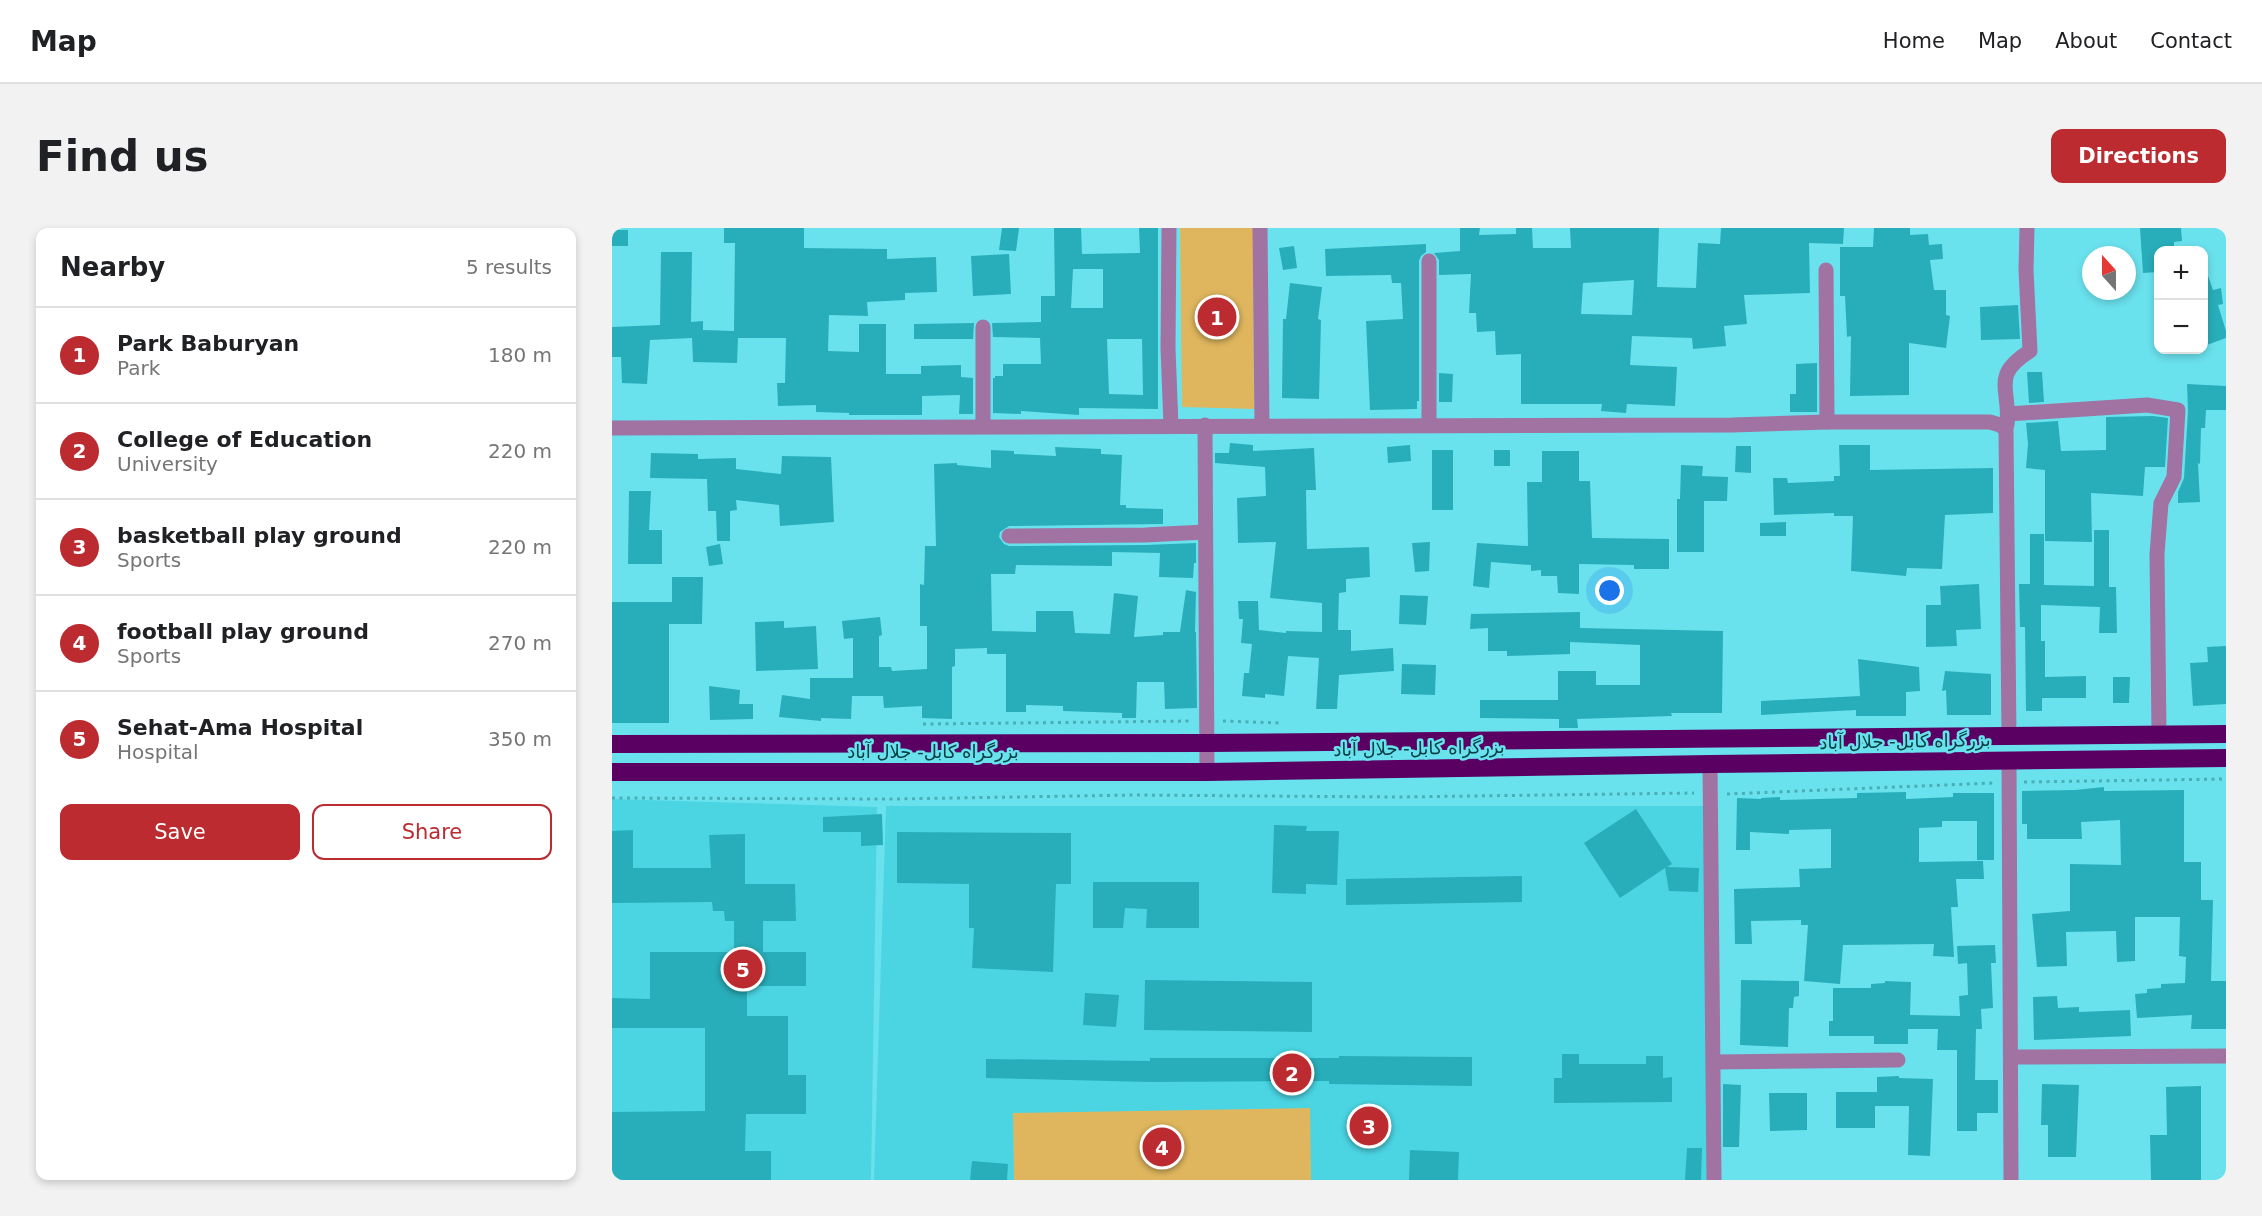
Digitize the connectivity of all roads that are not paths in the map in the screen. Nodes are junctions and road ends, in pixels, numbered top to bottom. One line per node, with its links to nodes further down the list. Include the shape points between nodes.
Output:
1 (1169, 228): 13 (street)
2 (1260, 228): 10 (street)
3 (2027, 228): 7 (street, via 2030,351 2016,360 2003,382)
4 (1429, 261): 11 (street)
5 (1826, 270): 8 (street)
6 (983, 327): 12 (street)
7 (2008, 414): 15 (street); 18 (street, via 2147,405 2178,410 2174,477 2161,503 2157,554)
8 (1827, 422): 11 (street); 15 (street, via 1990,422)
9 (1205, 425): 10 (street); 13 (street); 16 (street)
10 (1262, 425): 11 (street)
11 (1430, 425)
12 (983, 426): 13 (street); 14 (street)
13 (1171, 426)
14 (612, 428)
15 (2006, 430): 20 (street)
16 (1205, 531): 17 (street); 21 (street)
17 (1009, 536)
18 (2159, 734): 19 (highway, بزرگراه کابل- جلال آباد); 20 (highway, بزرگراه کابل- جلال آباد)
19 (2226, 734)
20 (2009, 737): 21 (highway, بزرگراه کابل- جلال آباد); 24 (highway)
21 (1207, 743): 22 (highway, بزرگراه کابل- جلال آباد); 27 (street)
22 (612, 744)
23 (2226, 759): 24 (highway, بزرگراه کابل- جلال آباد)
24 (2009, 761): 25 (highway, بزرگراه کابل- جلال آباد); 29 (street)
25 (1710, 764): 27 (highway, بزرگراه کابل- جلال آباد); 31 (street)
26 (612, 772): 27 (highway, بزرگراه کابل- جلال آباد)
27 (1207, 772)
28 (2226, 1056): 29 (street)
29 (2011, 1057): 33 (street)
30 (1898, 1060): 31 (street)
31 (1714, 1062): 32 (street)
32 (1714, 1180)
33 (2011, 1180)

